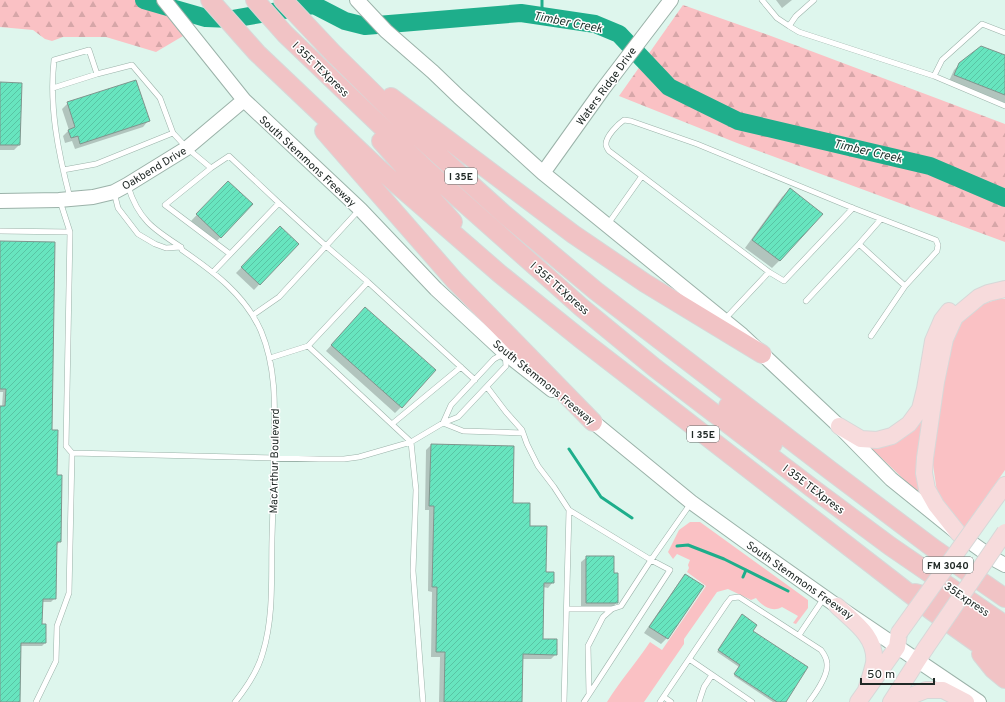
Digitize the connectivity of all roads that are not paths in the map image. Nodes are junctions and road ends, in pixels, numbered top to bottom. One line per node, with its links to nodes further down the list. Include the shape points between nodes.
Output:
1 (164, 0): 17 (main road, South Stemmons Freeway)
2 (210, 0): 12 (highway, I 35E)
3 (256, 0): 11 (highway, I 35E TEXpress)
4 (283, 0): 13 (highway, I 35E)
5 (357, 0): 23 (main road, via 386,31)
6 (762, 0): 9 (lane, via 777,18)
7 (814, 0): 9 (lane)
8 (669, 2): 23 (main road, Waters Ridge Drive)
9 (789, 26): 15 (lane, via 799,32)
10 (1005, 33): 15 (lane, via 982,24 942,60)
11 (286, 34): 42 (highway); 72 (highway, I 35E TEXpress, via 428,171 581,307 656,368)
12 (257, 54): 42 (highway, I 35E, via 378,168); 59 (highway, via 455,281)
13 (333, 54): 47 (highway, I 35E, via 455,171); 54 (highway, via 573,234 645,284)
14 (98, 74): 16 (lane); 16 (lane, via 89,50 54,60); 19 (lane, via 132,65 160,98)
15 (934, 76): 18 (lane)
16 (53, 88): 22 (lane, via 54,126)
17 (244, 100): 20 (main road, Oakbend Drive); 31 (main road, South Stemmons Freeway)
18 (1005, 106)
19 (173, 132): 20 (lane); 22 (lane, via 96,164)
20 (187, 148): 21 (lane); 25 (main road, Oakbend Drive)
21 (211, 168): 29 (lane, via 229,156); 39 (lane, via 165,205)
22 (63, 170): 27 (lane)
23 (543, 173): 33 (main road)
24 (642, 176): 30 (lane, via 609,151 606,145 607,139 624,120 697,144); 33 (lane); 41 (lane)
25 (127, 185): 26 (main road, Oakbend Drive); 38 (lane, MacArthur Boulevard, via 141,216)
26 (114, 192): 27 (main road, Oakbend Drive); 38 (lane, via 118,208 138,234 166,248)
27 (65, 200): 28 (main road, Oakbend Drive); 35 (lane)
28 (0, 201)
29 (279, 203): 37 (lane); 39 (lane)
30 (853, 208): 32 (lane); 41 (lane, via 784,281)
31 (360, 209): 37 (lane); 53 (main road, South Stemmons Freeway, via 436,289)
32 (881, 219): 36 (lane); 45 (lane, via 936,240 938,244 937,251)
33 (607, 225): 50 (main road)
34 (0, 231): 35 (lane)
35 (70, 232): 65 (lane, via 66,446)
36 (859, 244): 45 (lane); 48 (lane)
37 (326, 246): 44 (lane); 49 (lane, via 279,297)
38 (181, 247): 40 (lane, MacArthur Boulevard)
39 (230, 254): 40 (lane)
40 (213, 272): 49 (lane, MacArthur Boulevard, via 230,287)
41 (769, 272): 50 (lane)
42 (500, 274): 75 (highway, I 35E)
43 (1005, 281): 62 (main road, via 985,285 969,293 956,303 942,320 933,341 920,409 909,424 892,436 877,440 862,439)
44 (368, 282): 52 (lane); 56 (lane)
45 (905, 286): 51 (lane)
46 (1005, 289): 71 (main road, via 979,297 955,317 945,339 936,382 924,473 927,489 936,505)
47 (596, 291): 72 (highway); 76 (highway, I 35E, via 933,548)
48 (806, 301)
49 (252, 315): 55 (lane, MacArthur Boulevard, via 261,331)
50 (724, 319): 54 (main road)
51 (871, 336)
52 (308, 346): 55 (lane); 61 (lane)
53 (505, 353): 57 (lane, via 494,359); 58 (lane, via 506,366); 59 (main road, South Stemmons Freeway)
54 (762, 354): 62 (main road)
55 (270, 358): 66 (lane, MacArthur Boulevard, via 275,393)
56 (461, 367): 57 (lane); 61 (lane)
57 (475, 380): 60 (lane, via 451,405)
58 (487, 387): 60 (lane, via 458,417); 63 (lane)
59 (593, 422): 68 (main road, South Stemmons Freeway)
60 (443, 423): 63 (lane, via 463,431); 64 (lane)
61 (392, 424): 64 (lane)
62 (839, 426): 71 (main road, via 891,479)
63 (522, 433): 69 (lane, via 538,466)
64 (411, 442): 66 (lane, via 344,459); 95 (lane, via 416,490 414,578)
65 (72, 453): 66 (lane); 93 (lane, via 69,593 57,626 56,661)
66 (274, 458): 94 (lane, MacArthur Boulevard, via 269,630 255,672)
67 (1001, 490): 83 (main road, FM 3040, bridge)
68 (691, 502): 73 (lane); 77 (main road, South Stemmons Freeway)
69 (569, 510): 73 (lane); 78 (lane)
70 (1005, 532): 85 (main road, FM 3040, bridge)
71 (959, 534): 74 (main road)
72 (890, 546): 80 (highway, 35Express)
73 (651, 560): 79 (lane, via 621,606); 90 (lane, via 670,570)
74 (1005, 565)
75 (906, 591): 82 (highway, I 35E); 84 (highway, via 941,600)
76 (1001, 595)
77 (830, 602): 81 (lane); 83 (main road, South Stemmons Freeway); 91 (main road, via 867,634 873,648 874,663)
78 (567, 609): 79 (lane); 96 (lane)
79 (612, 610): 90 (lane, via 603,617 588,646)
80 (1005, 624)
81 (799, 635): 86 (lane, via 742,598 731,598); 102 (lane, via 821,650 828,664)
82 (970, 639): 87 (highway, I 35E); 89 (highway, via 993,669)
83 (898, 640): 85 (main road, South Stemmons Freeway); 91 (main road, FM 3040)
84 (1005, 644)
85 (922, 655): 103 (main road, FM 3040); 106 (main road, South Stemmons Freeway)
86 (689, 659): 88 (lane); 92 (lane)
87 (1005, 663)
88 (712, 674): 100 (lane); 101 (lane)
89 (1005, 679)
90 (589, 694): 97 (lane)
91 (862, 696)
92 (664, 697): 98 (lane); 99 (lane)
93 (36, 702)
94 (235, 702)
95 (423, 702)
96 (564, 702)
97 (584, 702)
98 (660, 702)
99 (671, 702)
100 (699, 702)
101 (752, 702)
102 (809, 702)
103 (891, 702)
104 (899, 702): 105 (main road, via 926,690 943,690)
105 (966, 702)
106 (979, 702)

